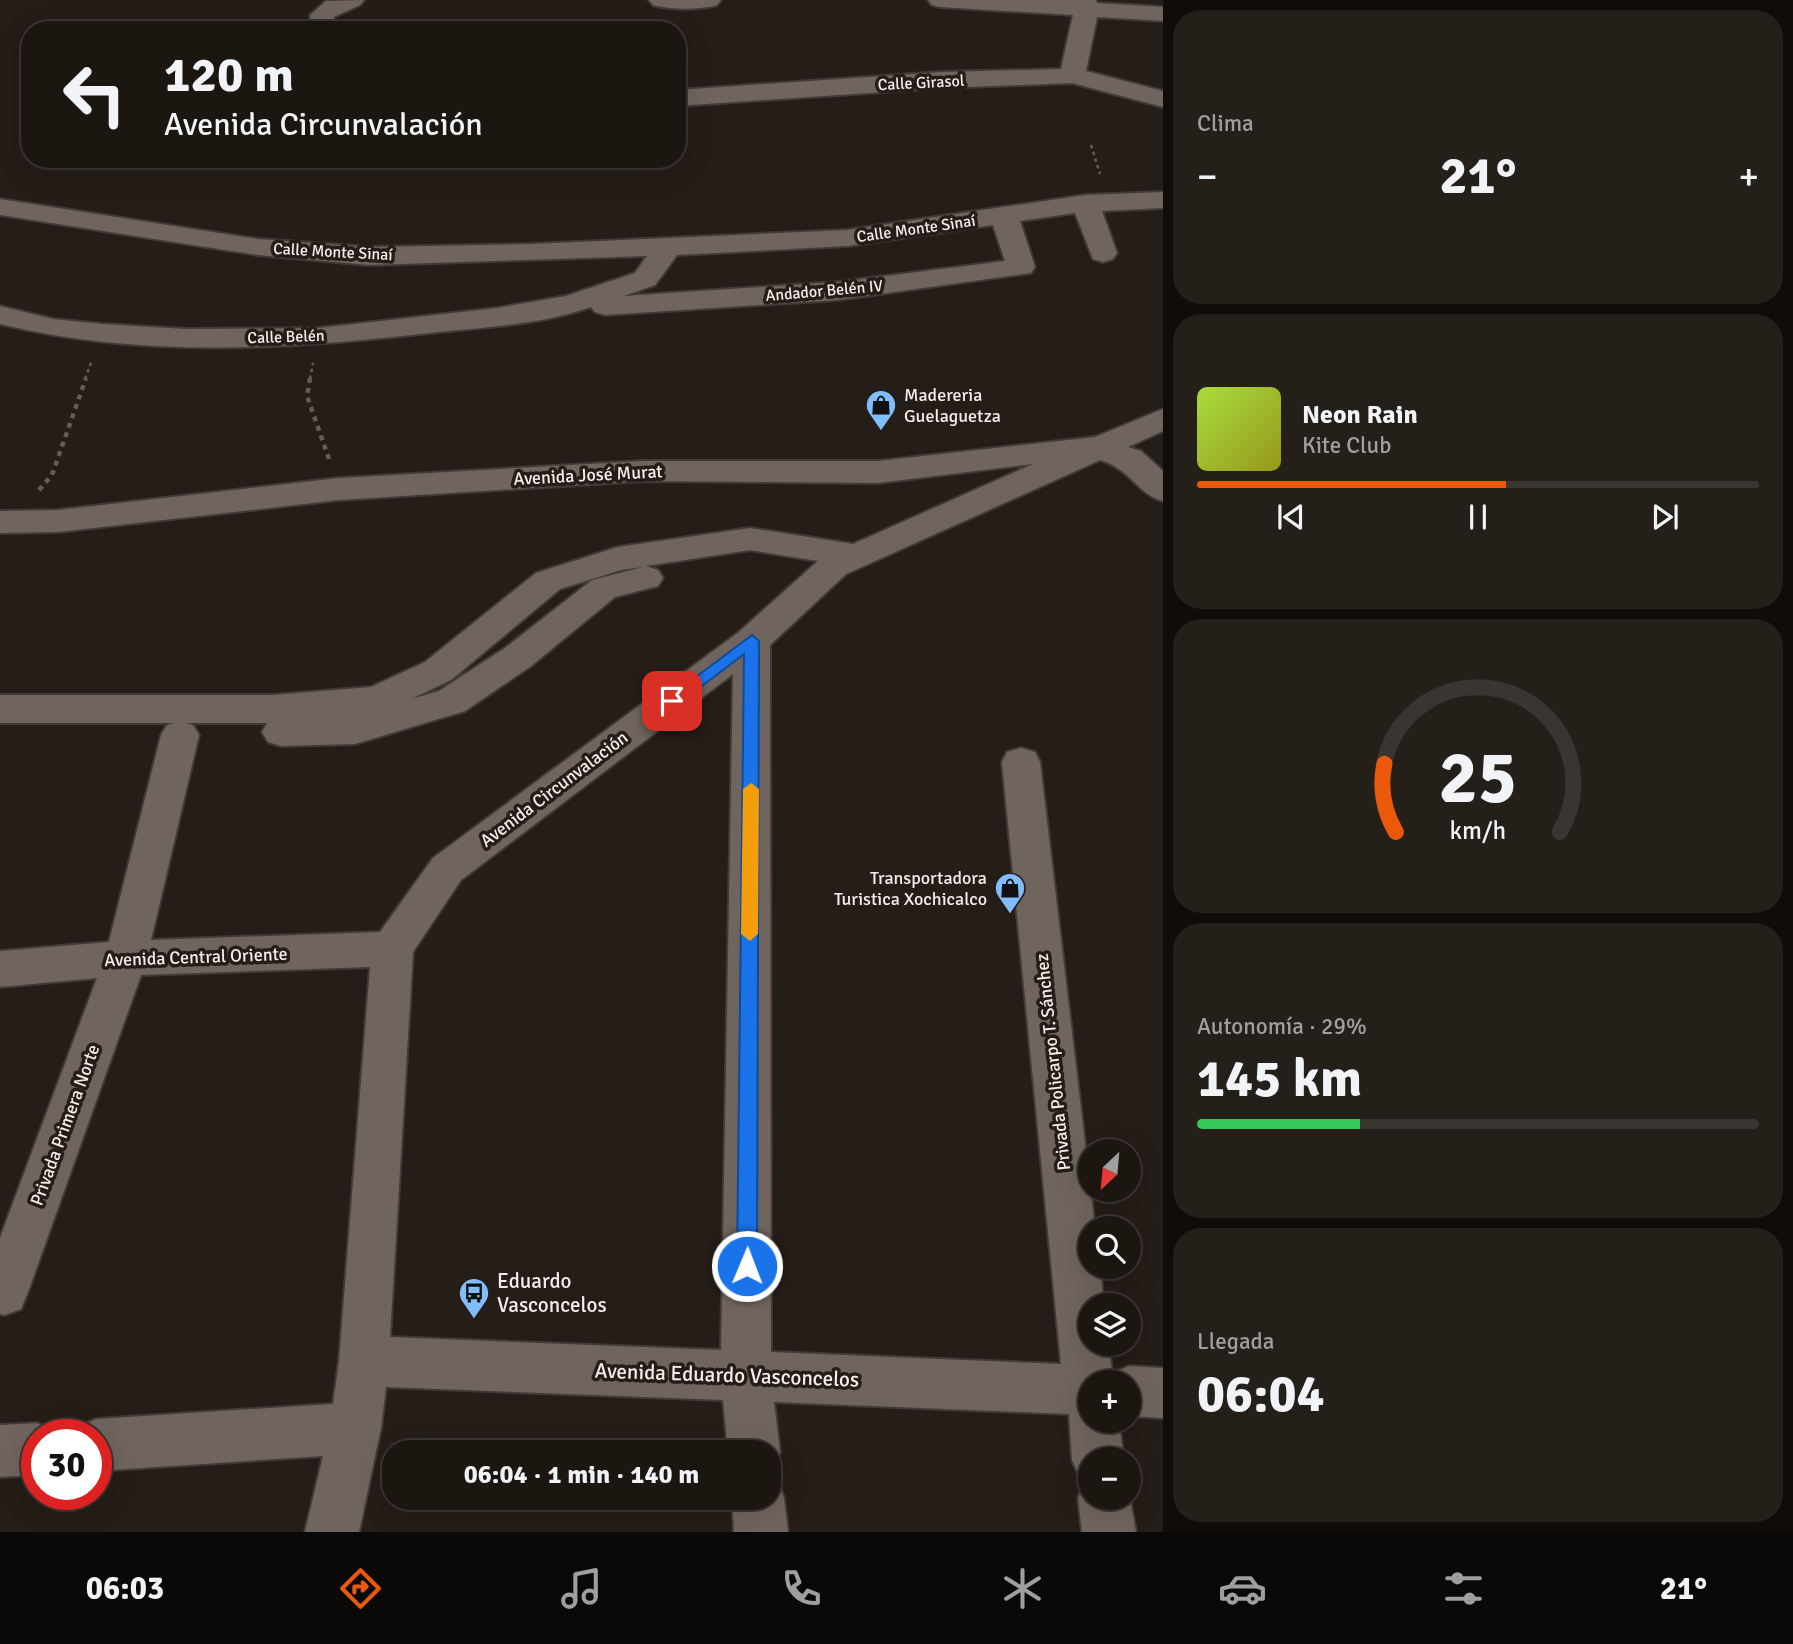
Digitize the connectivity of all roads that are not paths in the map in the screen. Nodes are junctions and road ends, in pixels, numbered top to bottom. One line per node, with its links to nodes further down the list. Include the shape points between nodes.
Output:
1 (352, 0): 7 (street, via 334,6 322,15)
2 (661, 0): 3 (street)
3 (709, 0)
4 (940, 0): 5 (street)
5 (1086, 4): 6 (street); 8 (street)
6 (1163, 14)
7 (322, 21)
8 (1072, 76): 9 (street, Calle Girasol); 10 (street, Calle Girasol)
9 (686, 97)
10 (1163, 99)
11 (1163, 200): 12 (street, Calle Monte Sinaí)
12 (1085, 203): 14 (street, Calle Monte Sinaí); 16 (street)
13 (0, 207): 15 (street, Calle Monte Sinaí, via 258,247 369,256)
14 (1004, 215): 15 (street, Calle Monte Sinaí, via 848,238); 17 (street, Andador Belén IV, via 1021,267 837,291 593,307)
15 (669, 246): 17 (street, via 645,279)
16 (1103, 253)
17 (572, 304): 18 (street, Calle Belén, via 318,337 102,333 53,328)
18 (0, 315)
19 (1163, 419): 20 (street)
20 (1094, 447): 21 (street, Avenida José Murat, via 1130,458); 22 (street, Avenida José Murat, via 878,472 642,471 339,489); 23 (street, Avenida Circunvalación)
21 (1163, 489)
22 (4, 527)
23 (845, 561): 24 (street, Avenida Circunvalación); 25 (street, via 750,539 618,559 548,581 438,671 377,700 272,709); 27 (street, via 750,554 604,588 518,657 452,701 355,730)
24 (752, 641): 29 (street, Avenida Circunvalación, via 447,869); 35 (street)
25 (0, 709)
26 (0, 730): 27 (street)
27 (180, 734): 30 (street, Privada Primera Norte)
28 (1021, 762): 34 (street, Privada Policarpo T. Sánchez)
29 (392, 949): 30 (street, Avenida Central Oriente); 33 (street)
30 (126, 958): 31 (street, Avenida Central Oriente); 32 (street, Privada Primera Norte)
31 (0, 969)
32 (4, 1292)
33 (364, 1362): 35 (street, Avenida Eduardo Vasconcelos); 39 (street)
34 (1094, 1370)
35 (746, 1375): 38 (street, Avenida Eduardo Vasconcelos); 40 (street)
36 (1163, 1393): 37 (street, Avenida Eduardo Vasconcelos)
37 (1141, 1395)
38 (1078, 1398)
39 (355, 1427): 41 (street); 46 (street)
40 (753, 1440)
41 (112, 1444)
42 (21, 1450): 43 (street)
43 (0, 1451)
44 (759, 1510): 47 (street)
45 (1106, 1510): 48 (street)
46 (332, 1532)
47 (761, 1532)
48 (1109, 1532)

